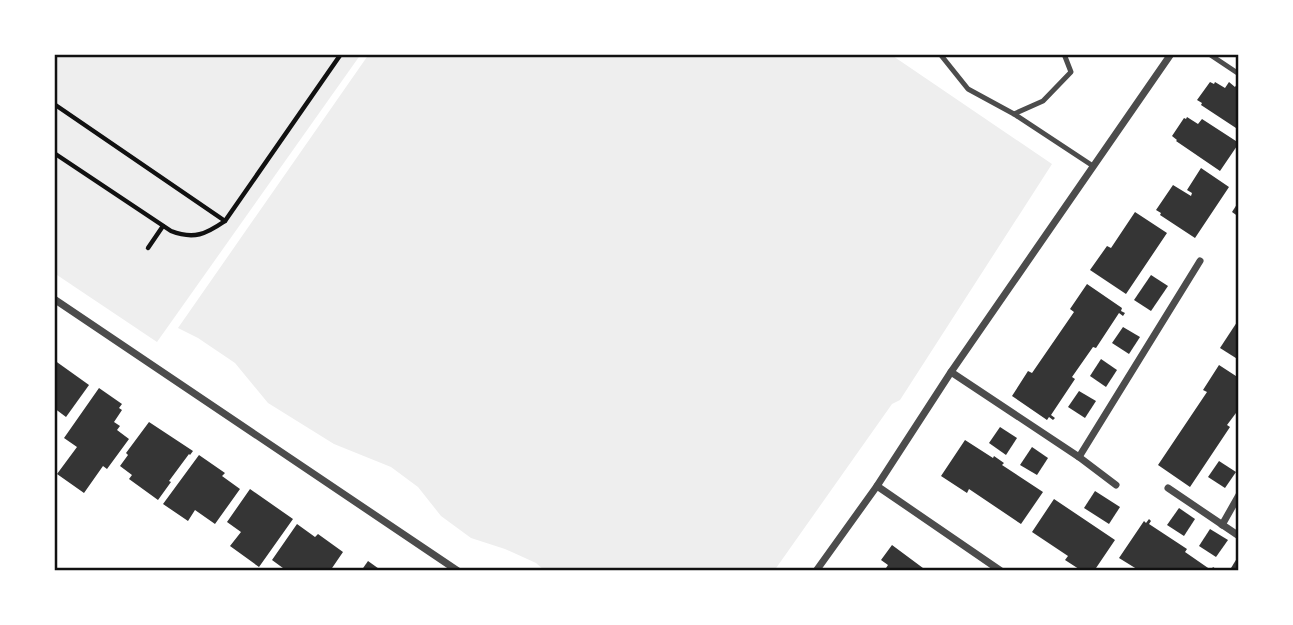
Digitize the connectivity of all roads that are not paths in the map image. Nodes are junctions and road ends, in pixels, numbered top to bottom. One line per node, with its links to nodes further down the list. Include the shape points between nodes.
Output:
1 (940, 54): 6 (lane, via 968,89)
2 (1064, 54): 6 (lane, via 1071,72 1043,102)
3 (1171, 54): 7 (street)
4 (1209, 54): 5 (lane)
5 (1239, 74)
6 (1014, 114): 7 (lane)
7 (1093, 166): 10 (street)
8 (1200, 261): 11 (street)
9 (54, 299): 18 (street)
10 (951, 372): 11 (street); 13 (street)
11 (1079, 457): 12 (street)
12 (1116, 485)
13 (877, 486): 19 (street); 20 (street)
14 (1168, 488): 16 (street)
15 (1239, 495): 16 (street)
16 (1222, 525): 17 (street)
17 (1239, 536)
18 (458, 571)
19 (816, 571)
20 (1001, 571)

